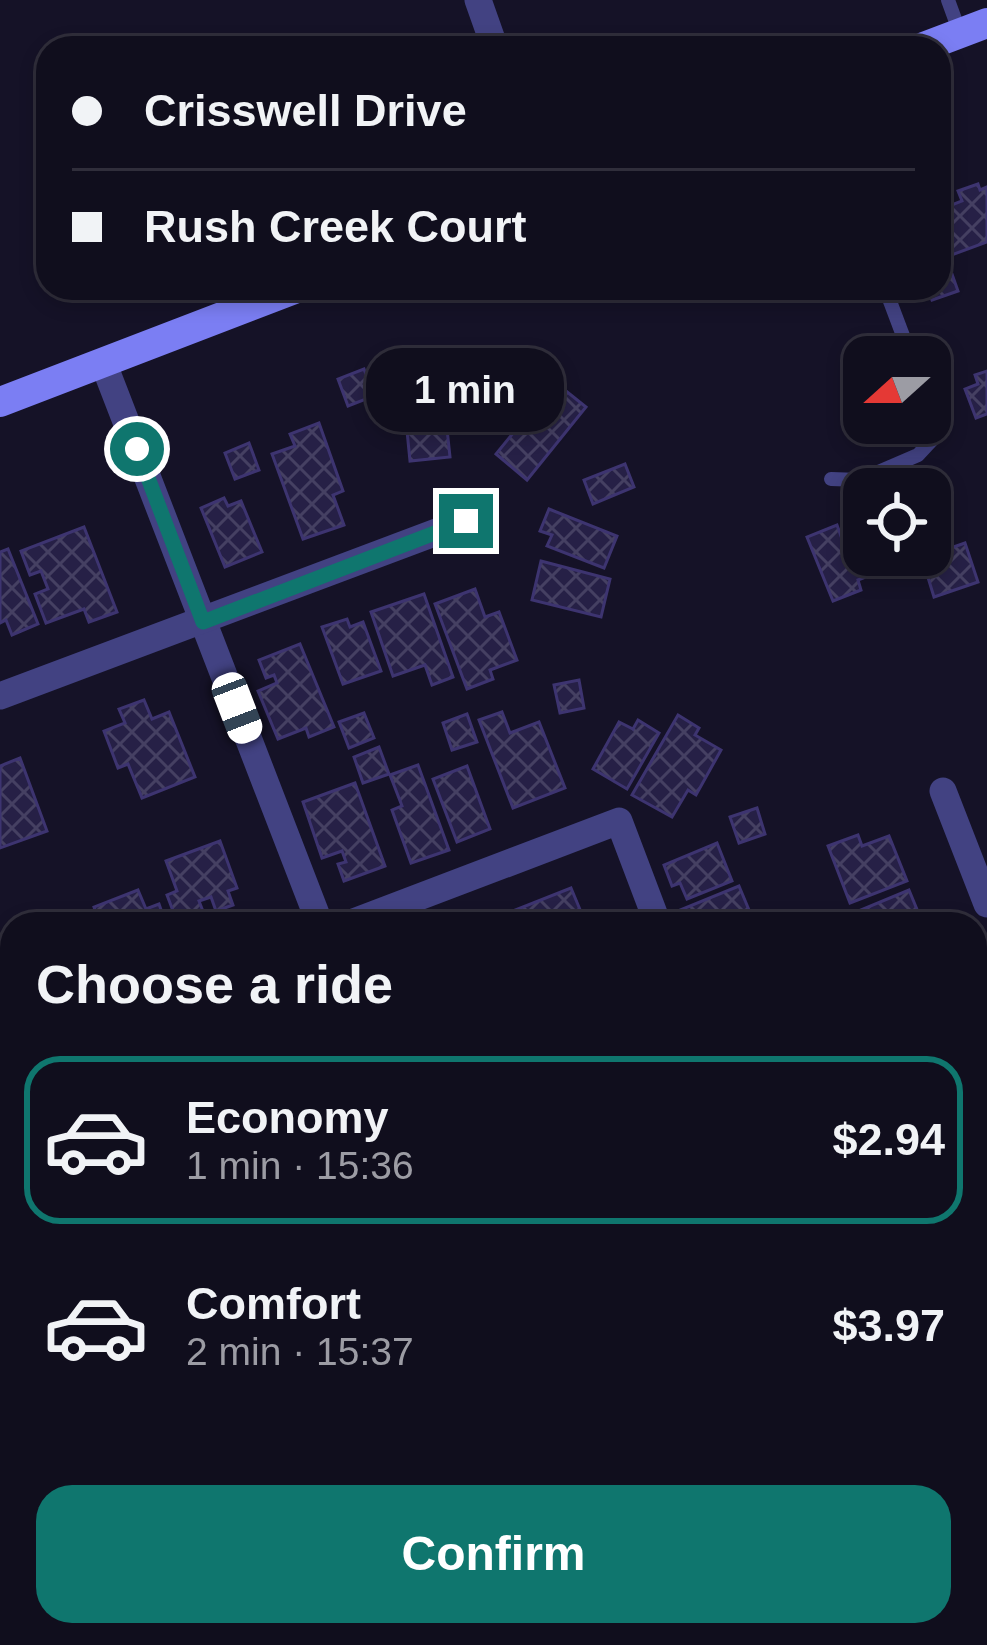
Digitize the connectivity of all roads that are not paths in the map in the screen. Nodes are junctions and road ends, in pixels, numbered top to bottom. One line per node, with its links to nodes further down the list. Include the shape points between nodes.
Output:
1 (478, 0): 4 (street)
2 (948, 0): 3 (lane)
3 (974, 28)
4 (492, 36)
5 (265, 300): 8 (main road)
6 (890, 300): 7 (lane)
7 (903, 336)
8 (104, 362): 9 (main road); 13 (street)
9 (0, 402)
10 (928, 444): 11 (lane, via 860,481)
11 (831, 479)
12 (466, 521): 13 (street)
13 (203, 622): 14 (street); 17 (street)
14 (0, 696)
15 (944, 791): 16 (street)
16 (987, 904)
17 (315, 912)
18 (380, 912): 19 (street, via 619,821)
19 (653, 912)

